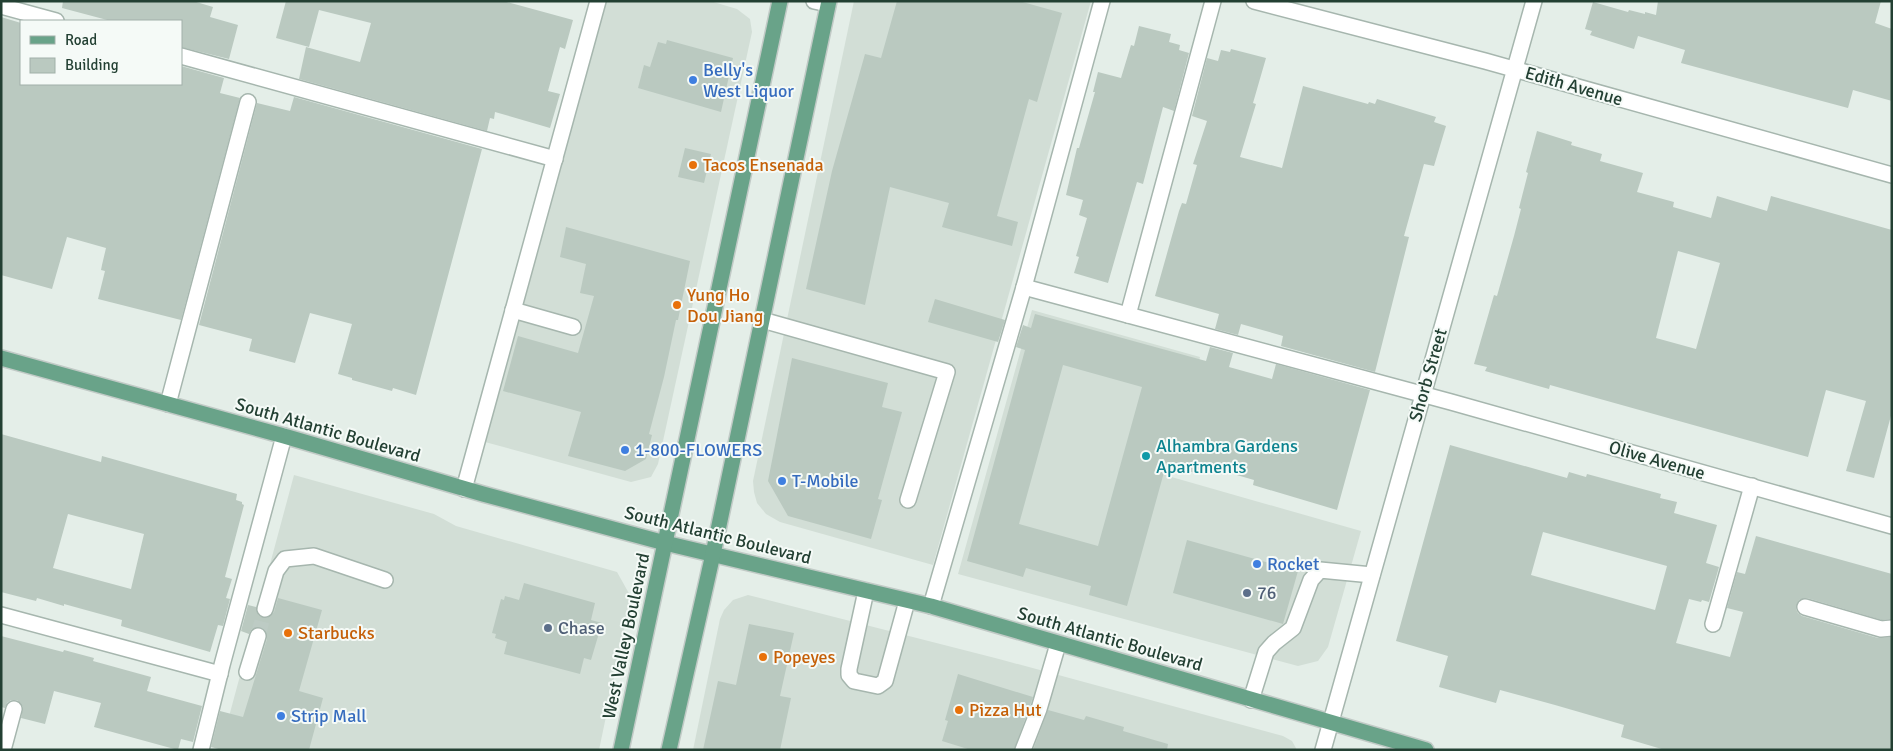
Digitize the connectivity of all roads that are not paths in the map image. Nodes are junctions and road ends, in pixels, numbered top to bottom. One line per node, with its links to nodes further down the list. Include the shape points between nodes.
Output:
1 (598, 1): 13 (street)
2 (780, 1): 28 (main road, West Valley Boulevard)
3 (1102, 1): 15 (street)
4 (1213, 1): 17 (street)
5 (1254, 1): 11 (street, Edith Avenue)
6 (1534, 1): 11 (street, Shorb Street)
7 (824, 2): 18 (main road)
8 (1, 6): 9 (street)
9 (52, 20)
10 (182, 56): 13 (street)
11 (1516, 70): 14 (street, Edith Avenue); 21 (street, Shorb Street)
12 (248, 102): 22 (street)
13 (555, 159): 16 (street)
14 (1892, 175)
15 (1024, 287): 17 (street, Olive Avenue); 34 (street)
16 (513, 310): 19 (street); 25 (street)
17 (1128, 315): 21 (street, Olive Avenue)
18 (762, 320): 26 (street, via 947,372); 29 (main road)
19 (574, 327)
20 (1, 358): 22 (main road, South Atlantic Boulevard)
21 (1423, 394): 24 (street, Olive Avenue); 30 (street, Shorb Street)
22 (168, 404): 23 (main road, South Atlantic Boulevard)
23 (284, 436): 25 (main road, South Atlantic Boulevard); 43 (street)
24 (1752, 486): 27 (street, Olive Avenue); 38 (street)
25 (464, 489): 28 (main road, South Atlantic Boulevard)
26 (908, 500)
27 (1892, 526)
28 (665, 543): 29 (main road, South Atlantic Boulevard); 49 (main road, West Valley Boulevard)
29 (713, 554): 32 (main road, South Atlantic Boulevard); 50 (main road)
30 (1372, 575): 44 (street, via 1320,570 1311,580 1293,628 1266,652); 46 (street, Shorb Street)
31 (385, 580): 36 (street, via 314,556 285,559 276,571)
32 (866, 592): 33 (main road, South Atlantic Boulevard); 33 (street, via 849,669 849,676 862,683 878,686 886,681)
33 (907, 601): 34 (main road, South Atlantic Boulevard)
34 (931, 606): 41 (main road, South Atlantic Boulevard)
35 (1806, 607): 39 (street, via 1881,630)
36 (265, 609)
37 (1, 615): 43 (street)
38 (1713, 624)
39 (1892, 628)
40 (258, 636): 42 (street)
41 (1058, 644): 44 (main road, South Atlantic Boulevard); 51 (street, via 1039,709)
42 (247, 672)
43 (220, 674): 48 (street)
44 (1250, 700): 46 (main road, South Atlantic Boulevard)
45 (14, 709): 47 (street)
46 (1330, 723): 52 (street, Shorb Street); 53 (main road, South Atlantic Boulevard)
47 (3, 750)
48 (201, 750)
49 (621, 750)
50 (670, 750)
51 (1022, 750)
52 (1323, 750)
53 (1426, 750)

